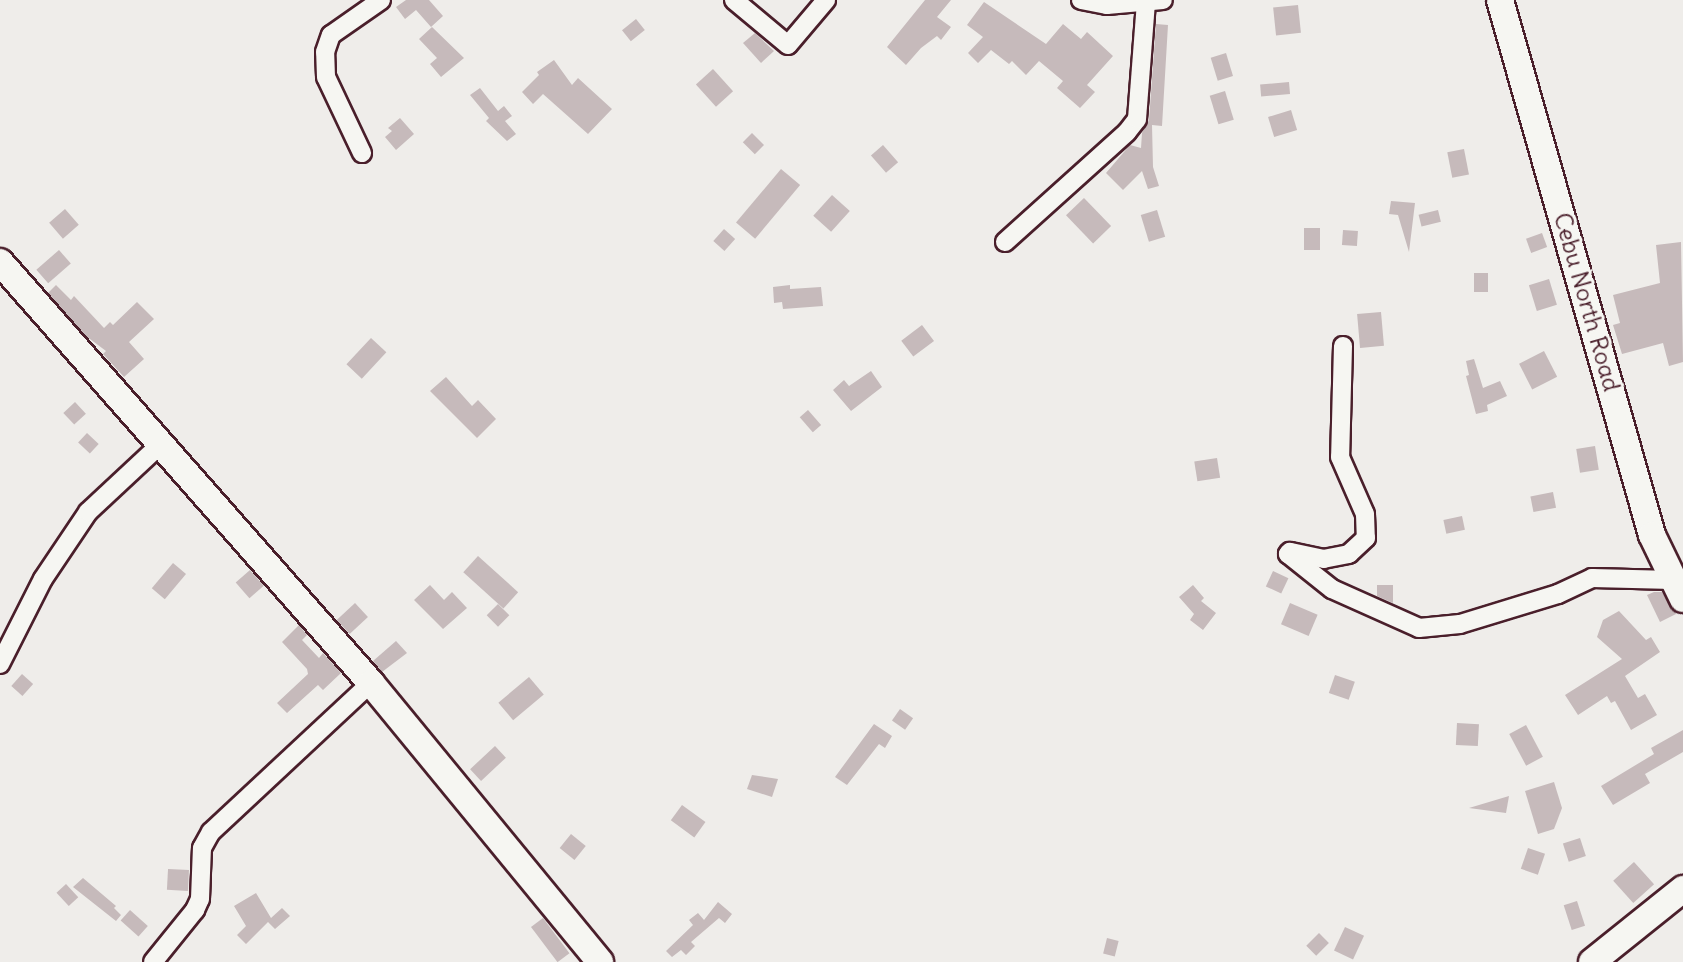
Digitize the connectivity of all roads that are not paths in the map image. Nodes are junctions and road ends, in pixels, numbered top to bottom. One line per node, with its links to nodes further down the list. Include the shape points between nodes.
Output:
1 (381, 0): 7 (street, via 331,35 325,52 326,77)
2 (734, 0): 3 (street, via 788,45)
3 (826, 0)
4 (1081, 0): 6 (street, via 1107,5)
5 (1500, 0): 12 (street, Cebu North Road, via 1652,535)
6 (1154, 1): 8 (street, via 1137,119)
7 (362, 153)
8 (1005, 242)
9 (0, 262): 11 (street)
10 (1343, 346): 12 (street, via 1340,457 1365,514 1366,538 1349,554 1324,559 1288,554 1321,581 1419,628 1460,624 1592,578)
11 (161, 444): 13 (street, via 88,512 43,579); 14 (street)
12 (1678, 590)
13 (0, 664)
14 (371, 683): 16 (street, via 211,832 202,848 195,910); 17 (street)
15 (1683, 889): 18 (street)
16 (153, 962)
17 (600, 962)
18 (1592, 962)

